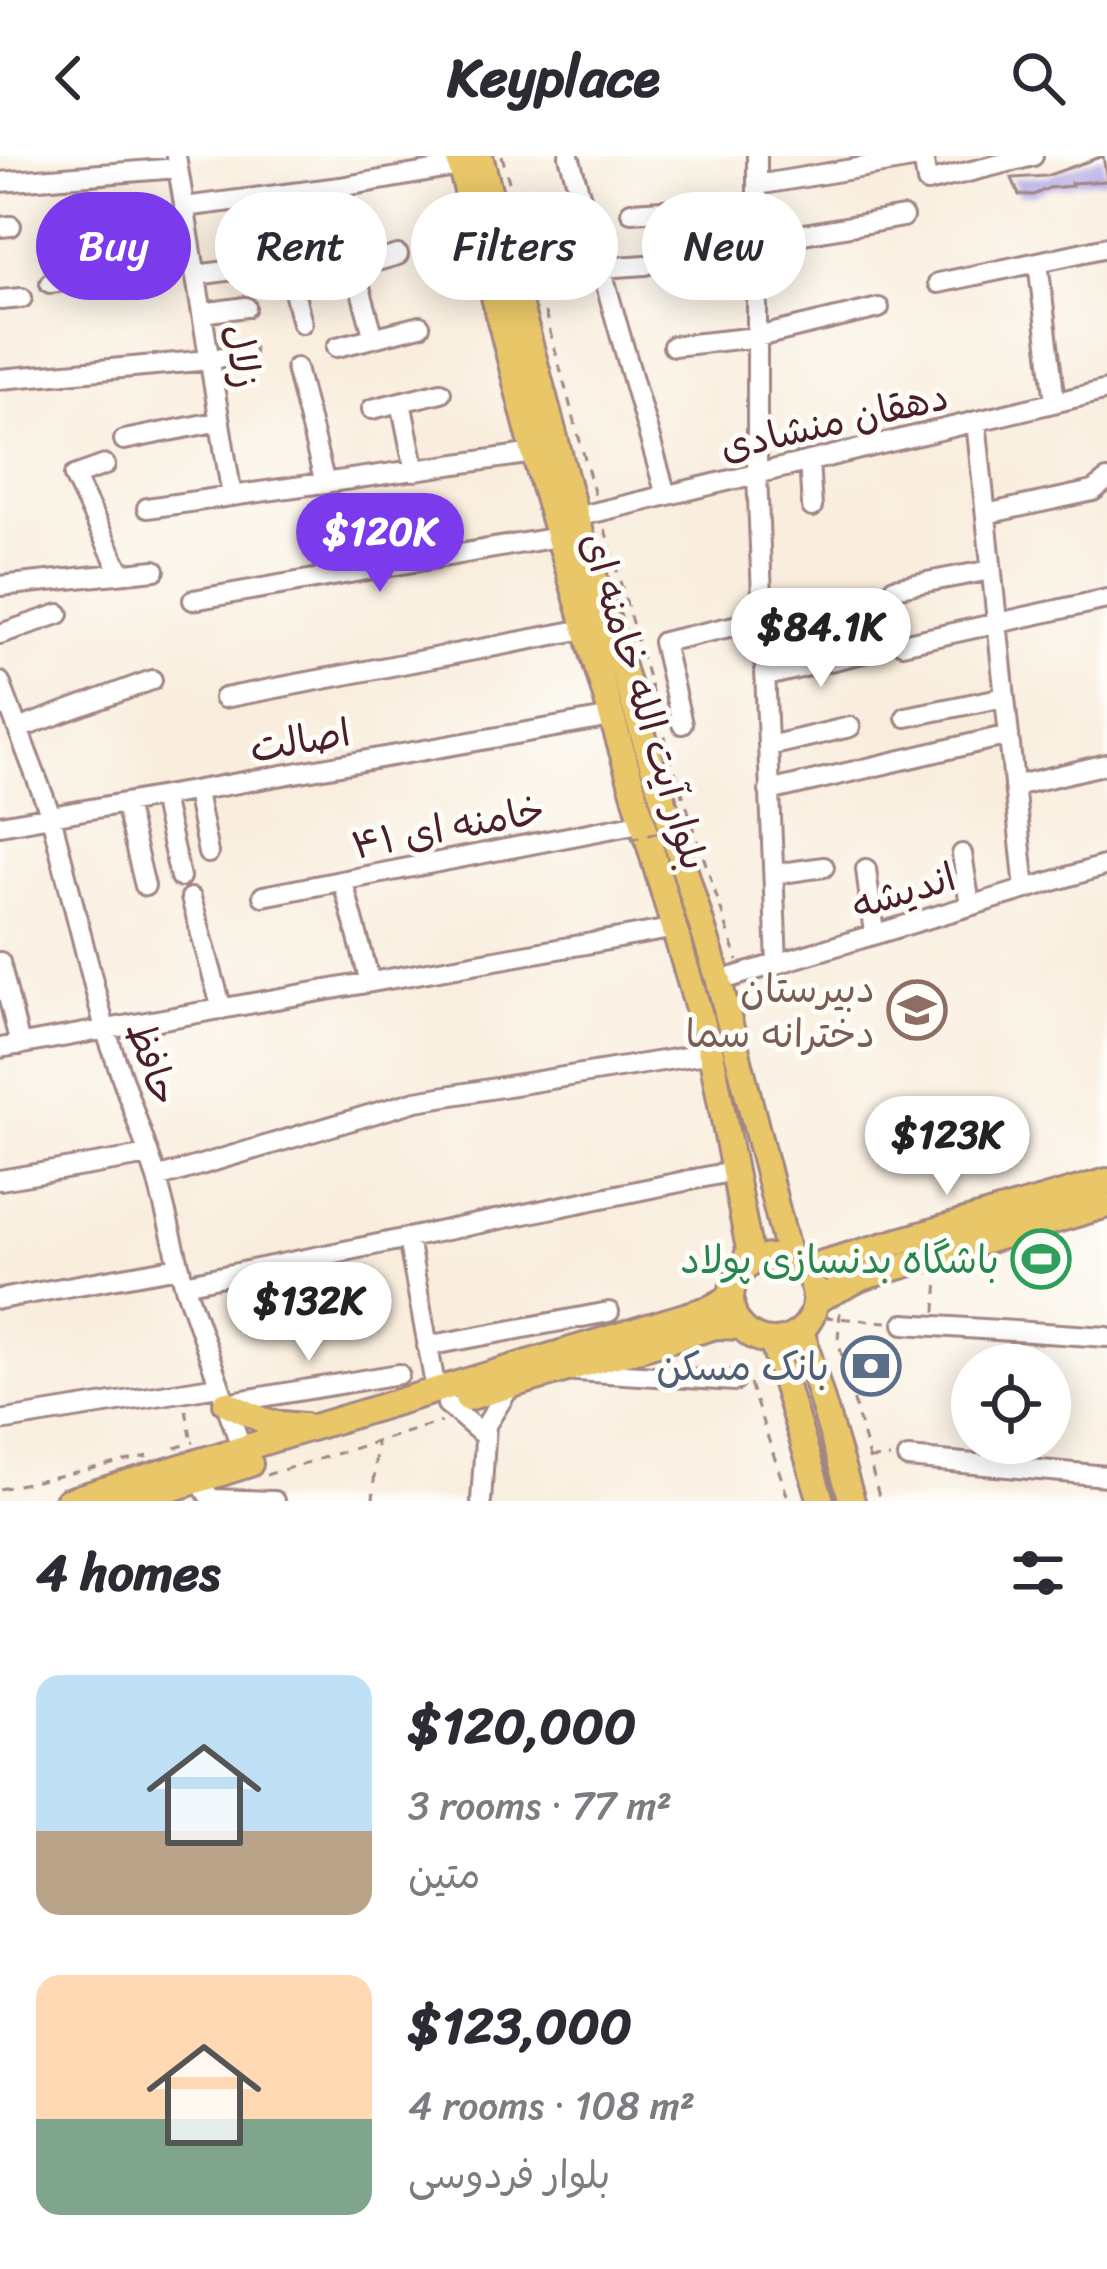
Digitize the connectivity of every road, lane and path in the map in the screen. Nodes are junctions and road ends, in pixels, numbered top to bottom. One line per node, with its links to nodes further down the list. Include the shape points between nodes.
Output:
1 (502, 156): 13 (path)
2 (569, 156): 14 (street)
3 (758, 156): 15 (street)
4 (923, 156): 5 (street, via 927,182); 16 (street)
5 (1033, 156)
6 (466, 160): 9 (street); 58 (main road, بلوار آیت الله خامنه ای); 69 (main road, بلوار آیت الله خامنه ای)
7 (177, 162): 8 (street); 10 (street, زلال)
8 (0, 182)
9 (340, 187): 11 (street); 12 (street)
10 (182, 192)
11 (301, 192)
12 (341, 192)
13 (512, 192)
14 (579, 192)
15 (758, 192)
16 (771, 192)
17 (642, 211): 18 (street)
18 (631, 212)
19 (903, 217): 20 (street)
20 (806, 234)
21 (1107, 247): 25 (street)
22 (191, 249): 27 (street, زلال)
23 (398, 255): 24 (street)
24 (387, 258)
25 (1038, 262): 29 (street); 53 (street)
26 (191, 267): 27 (street)
27 (194, 267): 28 (street); 39 (street, زلال)
28 (215, 269)
29 (938, 283)
30 (22, 298): 31 (street)
31 (0, 300)
32 (296, 300): 40 (street)
33 (364, 300): 43 (street)
34 (541, 300): 69 (path)
35 (610, 300): 65 (street)
36 (757, 300): 42 (street)
37 (246, 308): 39 (street)
38 (879, 308): 42 (street)
39 (202, 313): 47 (street, زلال)
40 (302, 323)
41 (420, 326): 43 (street)
42 (757, 337): 44 (street); 62 (street)
43 (374, 338): 45 (street)
44 (674, 346)
45 (338, 347)
46 (244, 352): 47 (street)
47 (210, 360): 49 (street); 55 (street, زلال)
48 (296, 368): 64 (street)
49 (0, 379)
50 (1107, 390): 53 (street, دهقان منشادی)
51 (441, 392): 52 (street)
52 (401, 402): 54 (street); 61 (street)
53 (1055, 402): 56 (street, دهقان منشادی)
54 (371, 409)
55 (220, 421): 57 (street); 66 (street, زلال)
56 (976, 421): 59 (street, دهقان منشادی); 70 (street)
57 (124, 440)
58 (534, 454): 61 (street); 71 (main road, بلوار آیت الله خامنه ای)
59 (809, 461): 62 (street, دهقان منشادی); 67 (street)
60 (105, 465): 74 (street, via 74,476)
61 (415, 471): 64 (street)
62 (757, 473): 65 (street, دهقان منشادی); 81 (street)
63 (1107, 480): 70 (street)
64 (326, 484): 66 (street)
65 (666, 495): 69 (street, دهقان منشادی)
66 (232, 496): 68 (street)
67 (812, 507)
68 (147, 508)
69 (588, 514): 127 (main road, بلوار آیت الله خامنه ای); 127 (path, via 674,768)
70 (986, 514): 73 (street)
71 (558, 537): 79 (street); 83 (main road, بلوار آیت الله خامنه ای)
72 (155, 570): 74 (street)
73 (992, 570): 76 (street); 82 (street)
74 (122, 573): 75 (street)
75 (0, 586)
76 (894, 588)
77 (862, 597): 81 (street)
78 (1107, 599): 82 (street)
79 (193, 600)
80 (59, 614): 84 (street)
81 (764, 622): 87 (street); 95 (street, via 663,642)
82 (997, 623): 85 (street); 90 (street)
83 (585, 629): 91 (street); 93 (main road, بلوار آیت الله خامنه ای)
84 (0, 634)
85 (902, 644)
86 (863, 652): 87 (street)
87 (767, 676): 99 (street)
88 (152, 680): 97 (street)
89 (0, 682): 92 (street, حافظ)
90 (1005, 697): 94 (street); 98 (street)
91 (224, 698)
92 (5, 708): 97 (street, حافظ)
93 (612, 717): 103 (street, اصالت); 109 (main road, بلوار آیت الله خامنه ای)
94 (905, 718)
95 (682, 724)
96 (850, 728): 99 (street)
97 (18, 729): 106 (street, حافظ)
98 (1009, 735): 101 (street); 102 (street)
99 (770, 746): 102 (street)
100 (1107, 764): 101 (street)
101 (1014, 786): 119 (street)
102 (769, 791): 115 (street)
103 (196, 792): 104 (street, اصالت); 110 (street)
104 (162, 798): 105 (street, اصالت); 116 (street)
105 (125, 805): 106 (street, اصالت); 118 (street)
106 (51, 816): 108 (street, اصالت); 130 (street, حافظ)
107 (686, 825): 109 (path, bridge)
108 (0, 826)
109 (638, 830): 117 (street, خامنه ای ۴۱); 123 (main road, بلوار آیت الله خامنه ای)
110 (208, 854)
111 (962, 854): 122 (street)
112 (1107, 865): 119 (street, اندیشه)
113 (824, 867): 115 (street)
114 (866, 869): 124 (street)
115 (776, 874): 126 (street)
116 (180, 877)
117 (343, 882): 120 (street, خامنه ای ۴۱); 128 (street)
118 (145, 886)
119 (1024, 889): 122 (street, اندیشه)
120 (263, 896)
121 (191, 898): 129 (street)
122 (970, 905): 124 (street, اندیشه)
123 (676, 928): 128 (street); 132 (main road, بلوار آیت الله خامنه ای)
124 (874, 934): 126 (street, اندیشه)
125 (0, 962): 131 (street)
126 (777, 964): 127 (street, اندیشه)
127 (730, 978): 139 (main road, بلوار آیت الله خامنه ای)
128 (370, 982): 129 (street)
129 (222, 1009): 130 (street)
130 (105, 1029): 131 (street); 133 (street, حافظ)
131 (10, 1046)
132 (711, 1053): 134 (main road, بلوار آیت الله خامنه ای); 135 (street, via 416,1101)
133 (149, 1155): 135 (street, حافظ); 136 (street)
134 (734, 1171): 140 (main road, بلوار آیت الله خامنه ای); 141 (street)
135 (157, 1178): 145 (street, حافظ)
136 (0, 1180)
137 (1107, 1181): 142 (main road)
138 (1102, 1208): 149 (main road, via 861,1278)
139 (775, 1211): 140 (main road, via 756,1224); 142 (main road, بلوار آیت الله خامنه ای)
140 (742, 1214): 144 (main road, بلوار آیت الله خامنه ای)
141 (408, 1239): 145 (street); 156 (street)
142 (796, 1265): 144 (main road, via 766,1258); 149 (main road, via 810,1280)
143 (938, 1266): 152 (path)
144 (744, 1268): 146 (main road)
145 (182, 1275): 147 (street); 164 (street, حافظ)
146 (731, 1297): 153 (main road); 165 (main road)
147 (0, 1299)
148 (609, 1312): 156 (street)
149 (809, 1316): 150 (path); 155 (main road); 157 (main road)
150 (839, 1317): 151 (path); 173 (path)
151 (904, 1324): 152 (street)
152 (935, 1326): 154 (street)
153 (742, 1327): 155 (main road); 159 (main road, via 716,1326)
154 (1107, 1337)
155 (772, 1341): 158 (main road)
156 (428, 1346): 165 (street)
157 (807, 1356): 158 (main road, via 791,1355); 185 (main road)
158 (780, 1366): 184 (main road)
159 (565, 1370): 161 (street); 162 (main road)
160 (399, 1374): 164 (street)
161 (735, 1381): 183 (path, via 751,1384)
162 (511, 1385): 165 (main road); 168 (street)
163 (182, 1390): 164 (street); 166 (street); 170 (path, via 192,1443)
164 (222, 1395): 167 (main road, via 269,1423); 174 (street, حافظ)
165 (449, 1403): 167 (main road); 168 (street); 169 (path); 174 (main road)
166 (0, 1420)
167 (319, 1426): 174 (main road)
168 (484, 1436): 182 (street)
169 (376, 1442): 174 (path); 181 (path)
170 (171, 1449)
171 (150, 1456): 177 (path)
172 (908, 1458): 173 (path); 175 (street)
173 (868, 1459): 186 (path)
174 (246, 1465): 176 (main road); 178 (main road)
175 (1107, 1476)
176 (200, 1481): 179 (main road); 180 (street, via 211,1499)
177 (0, 1489)
178 (67, 1501)
179 (132, 1501)
180 (274, 1501)
181 (373, 1501)
182 (481, 1501)
183 (789, 1501)
184 (821, 1501)
185 (852, 1501)
186 (880, 1501)

